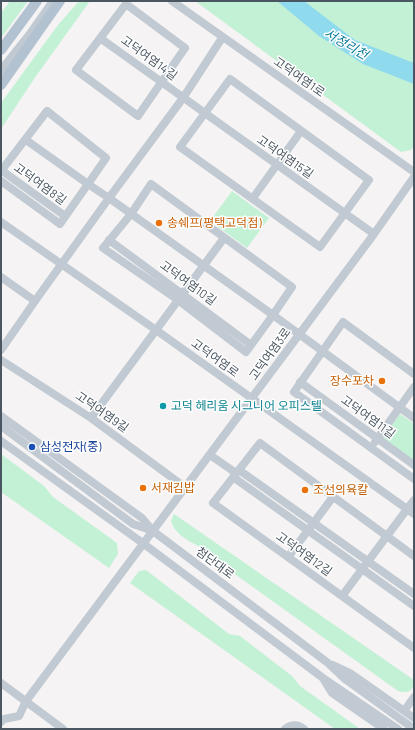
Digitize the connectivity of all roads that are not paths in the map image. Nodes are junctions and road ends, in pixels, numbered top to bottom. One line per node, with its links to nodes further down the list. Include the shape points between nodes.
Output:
1 (37, 1): 9 (main road)
2 (48, 1): 9 (street, via 14,48)
3 (53, 1): 9 (street, via 29,35)
4 (60, 1): 8 (main road)
5 (172, 1): 7 (street, 고덕여염1로)
6 (100, 38): 11 (street, 고덕여염14길); 11 (street, via 126,4 185,48); 11 (street, via 76,70 138,116)
7 (222, 38): 13 (street); 19 (street, 고덕여염1로)
8 (28, 46): 9 (street); 12 (main road)
9 (3, 58): 10 (street)
10 (1, 70)
11 (162, 82): 13 (street, 고덕여염14길)
12 (1, 84)
13 (183, 98): 14 (street, 고덕여염15길); 23 (street)
14 (204, 113): 15 (street, via 230,79); 17 (street, 고덕여염15길); 24 (street, via 180,147)
15 (301, 131): 17 (street); 26 (street, via 369,180)
16 (26, 140): 18 (street, 고덕여염8길); 22 (street); 22 (street, 고덕여염8길, via 47,111 106,158)
17 (276, 165): 24 (street); 26 (street, 고덕여염15길)
18 (1, 171): 27 (street, 고덕여염8길)
19 (414, 172)
20 (414, 177): 29 (street, 고덕여염3로)
21 (1, 181): 27 (street, via 60,224)
22 (88, 184): 23 (street); 27 (street, 고덕여염8길)
23 (109, 198): 25 (street); 31 (street)
24 (252, 198): 26 (street, via 320,247)
25 (131, 214): 30 (street, 고덕여염10길, via 151,184); 32 (street, 고덕여염10길); 34 (street, 고덕여염10길, via 109,240)
26 (346, 214): 29 (street, 고덕여염15길)
27 (65, 216)
28 (1, 222): 31 (street, 고덕여염로)
29 (374, 234): 38 (street, 고덕여염3로)
30 (224, 238): 32 (street); 36 (street, 고덕여염10길, via 292,287)
31 (62, 264): 35 (street); 37 (street, 고덕여염로)
32 (203, 266): 34 (street); 36 (street, 고덕여염10길)
33 (1, 276): 35 (street)
34 (180, 297): 36 (street, 고덕여염10길, via 251,345); 37 (street)
35 (35, 301): 39 (street)
36 (273, 315): 38 (street, 고덕여염10길)
37 (156, 330): 45 (street, 고덕여염로); 48 (street)
38 (298, 336): 40 (street, 고덕여염10길); 45 (street, 고덕여염3로)
39 (1, 350)
40 (322, 352): 42 (street, via 343,322); 43 (street); 46 (street)
41 (1, 360): 48 (street, 고덕여염9길)
42 (414, 374)
43 (300, 382): 52 (street, 고덕여염11길); 54 (street, via 294,392)
44 (414, 387): 46 (street)
45 (252, 399): 55 (street, 고덕여염3로); 63 (street, 고덕여염로)
46 (399, 407): 49 (street); 52 (street)
47 (1, 416): 66 (street, 첨단대로, via 142,518)
48 (90, 418): 60 (street, 고덕여염9길)
49 (414, 418)
50 (1, 426): 66 (street, via 133,524)
51 (1, 431): 56 (street)
52 (377, 438): 54 (street); 57 (street, 고덕여염11길)
53 (1, 442): 56 (street)
54 (370, 447): 59 (street)
55 (210, 455): 58 (street); 60 (street, 고덕여염3로)
56 (32, 463): 68 (street, via 65,490)
57 (414, 465)
58 (236, 474): 61 (street, 고덕여염12길, via 260,443); 64 (street); 65 (street); 70 (street, 고덕여염12길, via 213,503)
59 (414, 478)
60 (186, 488): 66 (street, 고덕여염3로)
61 (333, 497): 64 (street); 67 (street, 고덕여염12길)
62 (414, 500): 63 (street)
63 (411, 511): 67 (street)
64 (314, 524): 65 (street); 71 (street)
65 (308, 530): 70 (street); 72 (street)
66 (153, 531): 68 (street, 고덕여염3로); 77 (street, 첨단대로)
67 (387, 536): 69 (street, 고덕여염12길); 71 (street)
68 (144, 544): 78 (street); 81 (street, 고덕여염3로)
69 (414, 556)
70 (288, 557): 74 (street, 고덕여염12길)
71 (369, 562): 72 (street); 73 (street)
72 (362, 569): 74 (street); 75 (street)
73 (414, 594)
74 (342, 596): 76 (street, 고덕여염12길)
75 (414, 606)
76 (414, 648)
77 (328, 663): 82 (street, via 350,673); 90 (street, 첨단대로, via 344,679)
78 (323, 678): 88 (street, via 332,693); 89 (street)
79 (1, 683): 81 (street)
80 (414, 697): 82 (street)
81 (26, 701): 84 (street, 고덕여염3로, via 19,716); 85 (street)
82 (404, 711): 83 (street)
83 (414, 718)
84 (1, 722)
85 (63, 729)
86 (285, 729): 87 (street, via 292,725)
87 (304, 729)
88 (384, 729)
89 (398, 729)
90 (414, 729)

